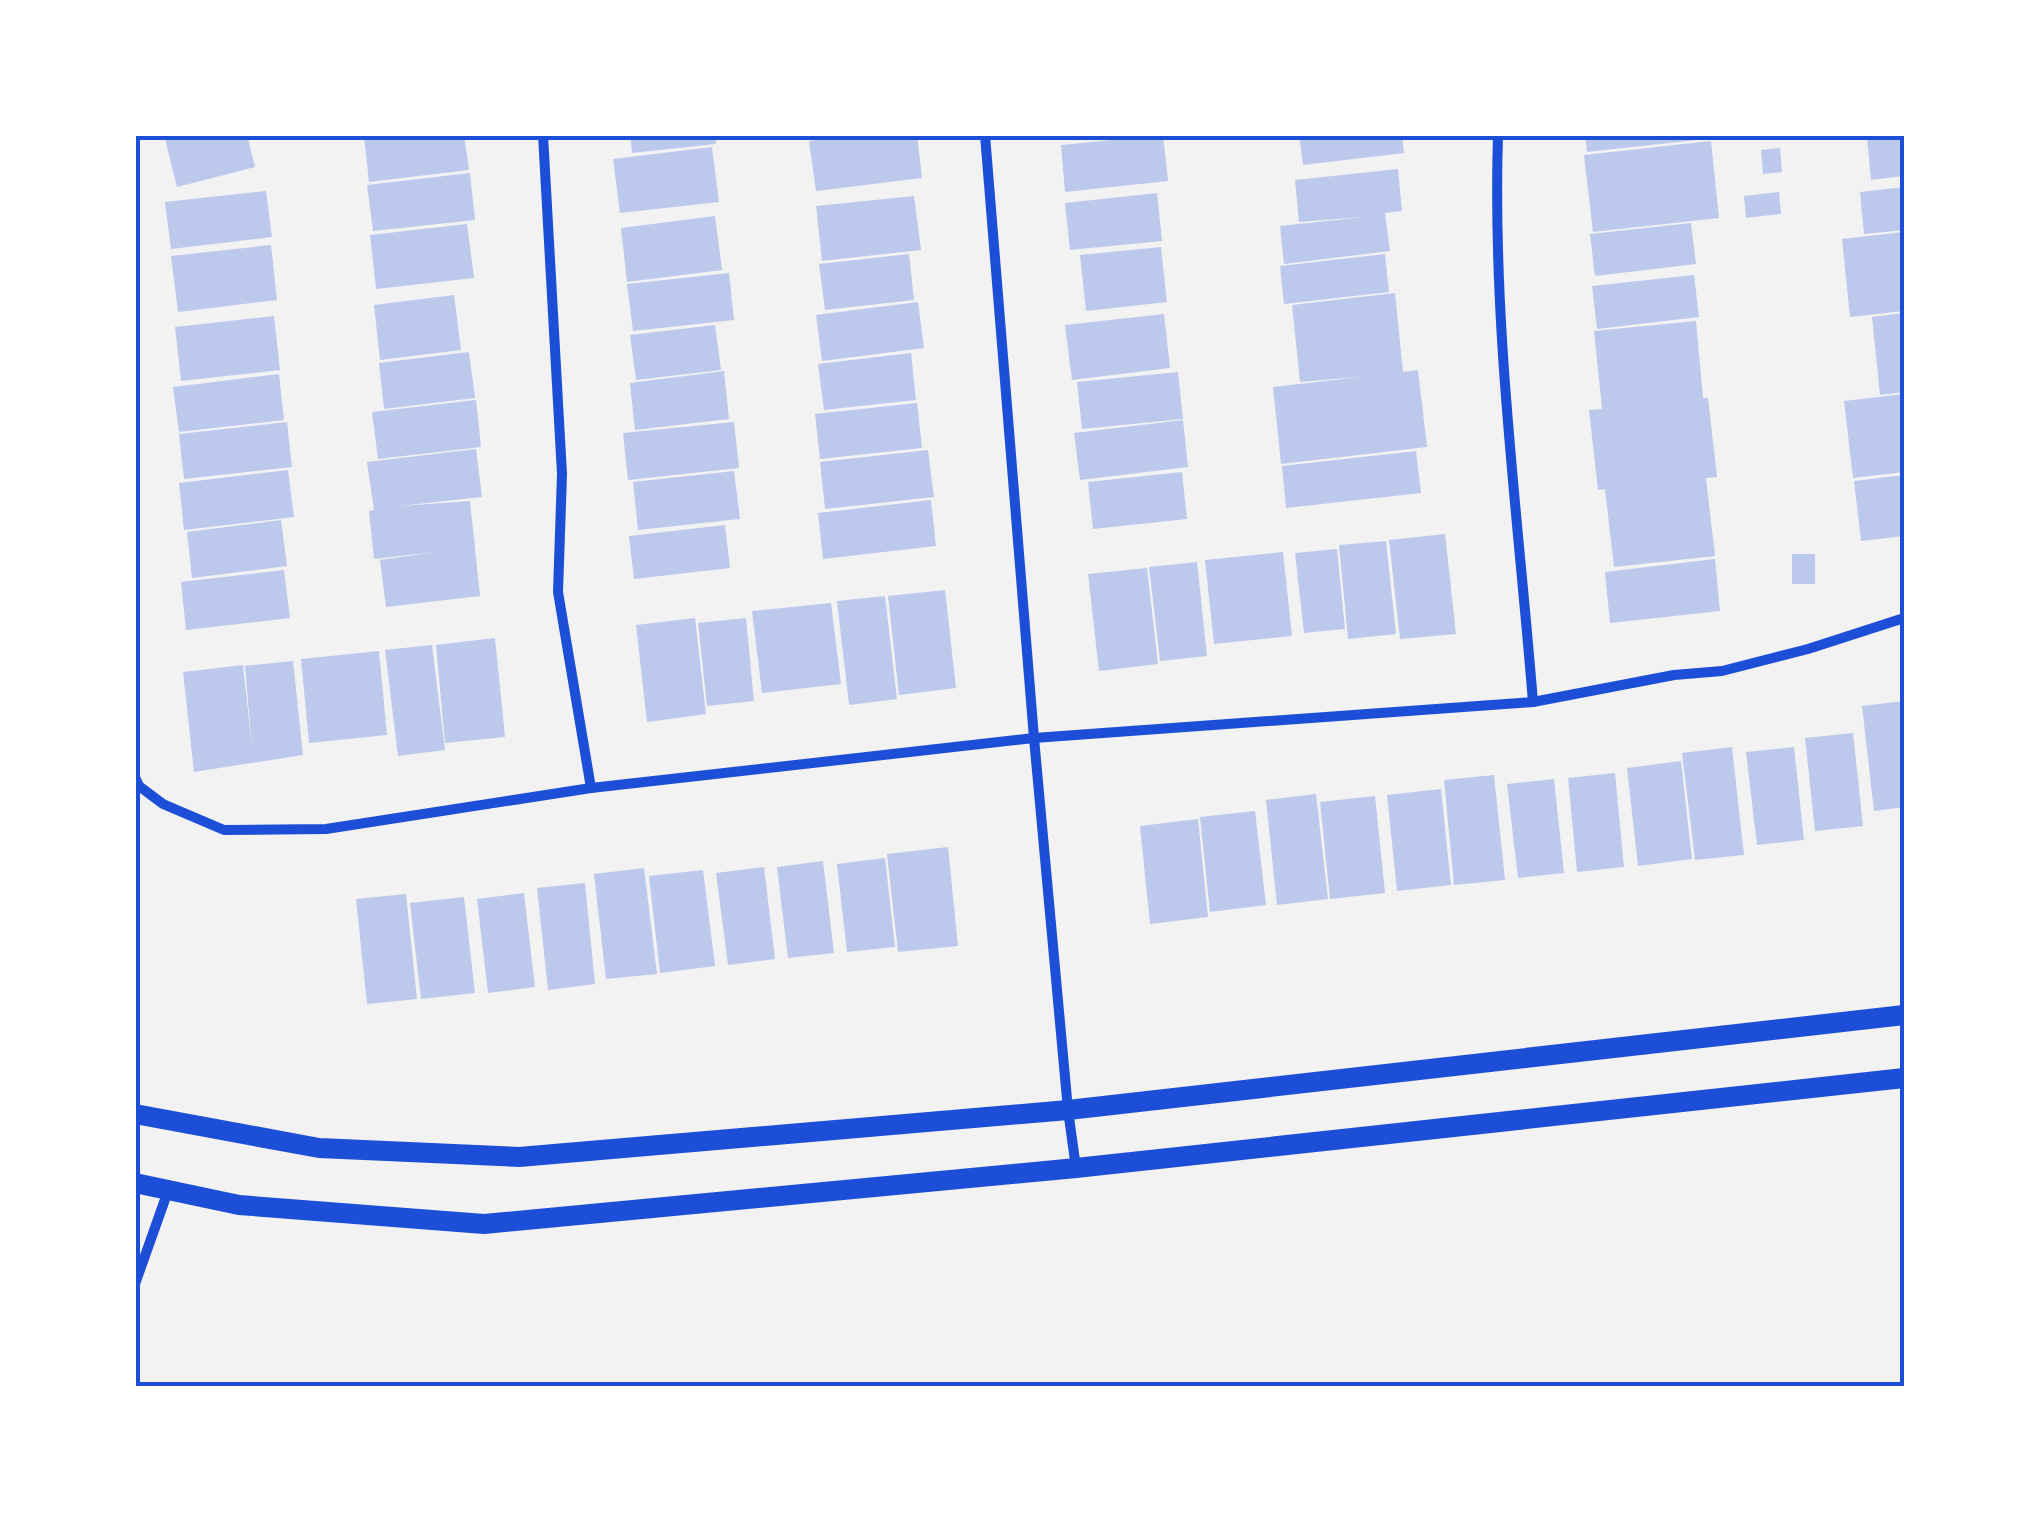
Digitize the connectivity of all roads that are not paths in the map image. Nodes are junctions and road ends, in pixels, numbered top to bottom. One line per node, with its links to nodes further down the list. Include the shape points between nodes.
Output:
1 (543, 135): 8 (street, via 562,474 558,592)
2 (986, 135): 6 (street)
3 (1498, 135): 5 (street, via 1507,393)
4 (1904, 618): 5 (street, via 1722,672)
5 (1533, 702): 6 (street)
6 (1034, 738): 8 (street); 11 (street)
7 (135, 777): 8 (street, via 162,804 224,830 326,830)
8 (591, 788)
9 (1904, 1015): 11 (main road)
10 (1904, 1078): 13 (main road)
11 (1068, 1110): 12 (main road, via 519,1156 318,1148); 13 (street)
12 (135, 1114)
13 (1076, 1168): 15 (main road, via 484,1224 239,1205)
14 (135, 1183): 15 (main road)
15 (168, 1190): 16 (street)
16 (135, 1284)

